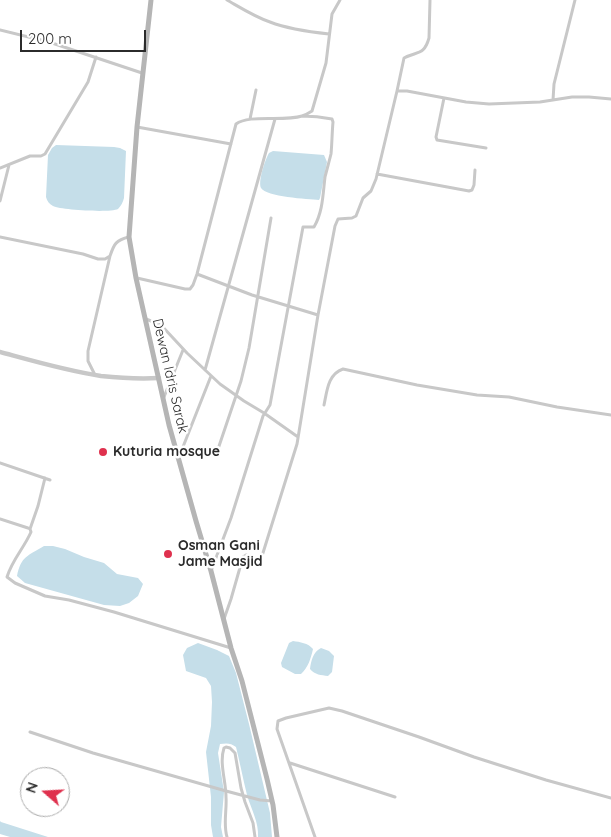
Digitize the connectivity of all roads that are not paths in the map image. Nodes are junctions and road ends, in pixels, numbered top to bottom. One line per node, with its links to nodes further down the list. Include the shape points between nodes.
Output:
1 (152, 0): 9 (main road, Dewan Idris Sarak)
2 (227, 0): 7 (street, via 272,23)
3 (340, 0): 7 (street, via 332,14)
4 (430, 0): 11 (street, via 428,43 420,53 404,58)
5 (575, 0): 14 (street)
6 (0, 30): 8 (street)
7 (329, 34): 15 (street, via 326,63)
8 (96, 58): 9 (street); 23 (street, via 88,82 45,154)
9 (142, 73): 20 (main road, Dewan Idris Sarak)
10 (256, 90): 18 (street)
11 (397, 91): 12 (street); 26 (street)
12 (444, 98): 14 (street, via 489,104); 22 (street, via 437,140)
13 (611, 99): 14 (street, via 572,97)
14 (553, 100)
15 (312, 111): 16 (street); 17 (street)
16 (302, 116): 17 (street); 19 (street)
17 (314, 116): 36 (street, via 332,119 331,154 318,218 314,227 303,227)
18 (250, 119): 19 (street); 21 (street, via 236,124)
19 (275, 119): 34 (street)
20 (137, 127): 21 (street); 30 (main road, Dewan Idris Sarak)
21 (231, 144): 32 (street)
22 (486, 148)
23 (9, 165): 24 (street); 27 (street)
24 (0, 168)
25 (475, 170): 26 (street, via 474,185 469,191)
26 (377, 174): 37 (street, via 356,216 338,219)
27 (0, 201)
28 (271, 218): 35 (street)
29 (0, 237): 31 (street, via 98,259)
30 (129, 237): 31 (street, via 121,238); 33 (main road, Dewan Idris Sarak)
31 (110, 256): 42 (street, via 88,351 88,361)
32 (197, 274): 33 (street, via 190,289); 34 (street)
33 (136, 278): 38 (main road, Dewan Idris Sarak)
34 (229, 286): 35 (street); 41 (street)
35 (258, 297): 36 (street); 45 (street)
36 (288, 307): 37 (street); 48 (street, via 270,405)
37 (318, 315): 50 (street)
38 (146, 319): 39 (street, via 161,325); 44 (main road, Dewan Idris Sarak)
39 (184, 350): 41 (street); 46 (street)
40 (0, 352): 42 (street)
41 (205, 370): 43 (street)
42 (95, 375): 44 (street)
43 (211, 376): 45 (street); 52 (street)
44 (159, 378): 46 (main road, Dewan Idris Sarak)
45 (236, 396): 48 (street); 51 (street)
46 (163, 397): 52 (main road, Dewan Idris Sarak)
47 (324, 405): 49 (street, via 332,377 342,369 417,385 509,397)
48 (264, 413): 50 (street); 58 (street)
49 (611, 416)
50 (298, 437): 59 (street, via 262,556 260,559 242,557)
51 (216, 455)
52 (178, 458): 58 (main road, Dewan Idris Sarak)
53 (0, 463): 54 (street)
54 (45, 478): 55 (street); 57 (street)
55 (50, 480)
56 (0, 520): 57 (street)
57 (30, 529): 60 (street, via 25,545 10,566 7,577 11,581 45,596 114,612)
58 (211, 571): 59 (main road, Dewan Idris Sarak)
59 (224, 620): 60 (main road, Dewan Idris Sarak)
60 (231, 648): 67 (main road, Dewan Idris Sarak)
61 (30, 732): 63 (street)
62 (289, 763): 65 (street); 66 (street, via 277,729 278,720 329,708 546,780); 71 (street)
63 (226, 791): 64 (street); 64 (street, via 222,760 226,747 235,753); 68 (street)
64 (243, 795): 67 (street); 69 (street, via 254,823)
65 (396, 797)
66 (611, 798)
67 (272, 801): 70 (main road, Dewan Idris Sarak)
68 (228, 837)
69 (255, 837)
70 (277, 837)
71 (315, 837)

